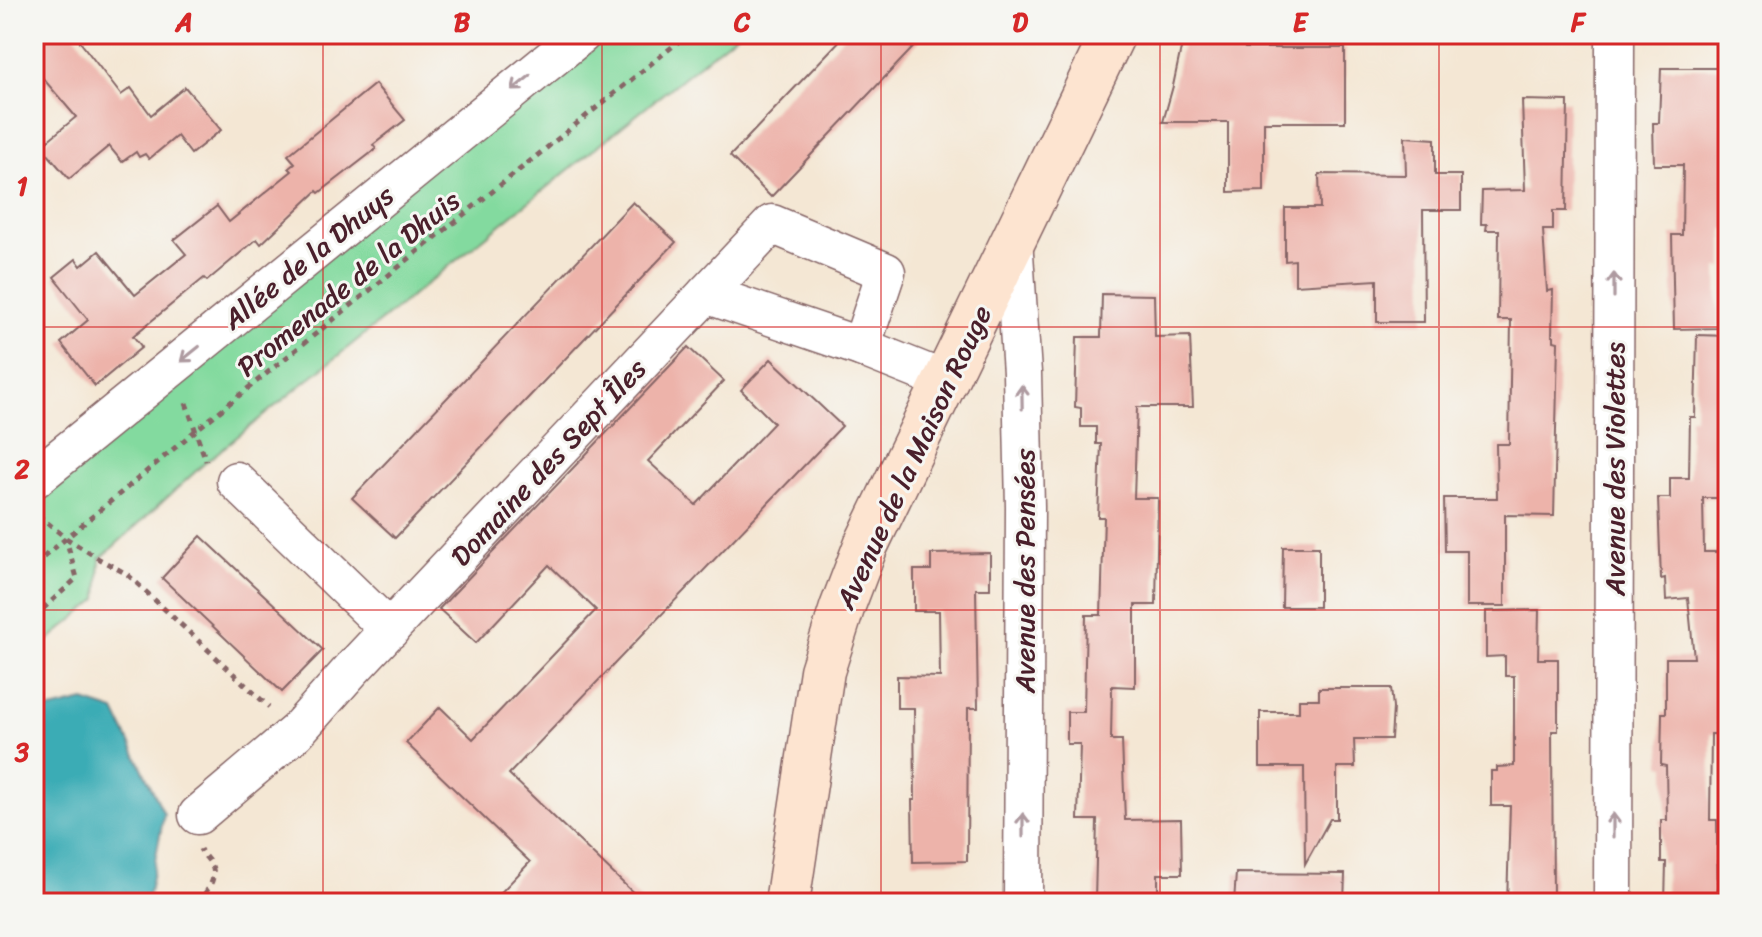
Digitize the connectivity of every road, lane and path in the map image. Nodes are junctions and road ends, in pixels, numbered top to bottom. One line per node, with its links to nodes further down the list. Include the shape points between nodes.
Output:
1 (582, 34): 8 (street, Allée de la Dhuys, one-way to 8)
2 (688, 34): 10 (path, Promenade de la Dhuis)
3 (1113, 34): 5 (main road, Avenue de la Maison Rouge)
4 (1615, 34): 23 (street, Avenue des Violettes, one-way to 4)
5 (1013, 239): 9 (main road, Avenue de la Maison Rouge); 22 (street, Avenue des Pensées, one-way to 5, via 1025,507)
6 (706, 294): 7 (street); 7 (street, Domaine des Sept Îles, via 772,224 886,272); 17 (street, Domaine des Sept Îles)
7 (861, 347): 9 (street)
8 (170, 369): 10 (path); 11 (street, Allée de la Dhuys)
9 (946, 381): 21 (main road, Avenue de la Maison Rouge, via 866,545 822,671)
10 (195, 431): 12 (path, via 206,462); 14 (path, Promenade de la Dhuis)
11 (34, 479)
12 (236, 481): 17 (street)
13 (34, 513): 14 (path)
14 (66, 538): 15 (path, Promenade de la Dhuis); 16 (path, via 77,578); 18 (path, via 127,574)
15 (34, 565)
16 (34, 617)
17 (390, 630): 18 (street, Domaine des Sept Îles)
18 (296, 732): 19 (street, Domaine des Sept Îles)
19 (198, 815): 20 (path, via 192,833 213,871)
20 (197, 903)
21 (787, 903)
22 (1023, 903)
23 (1613, 903)

